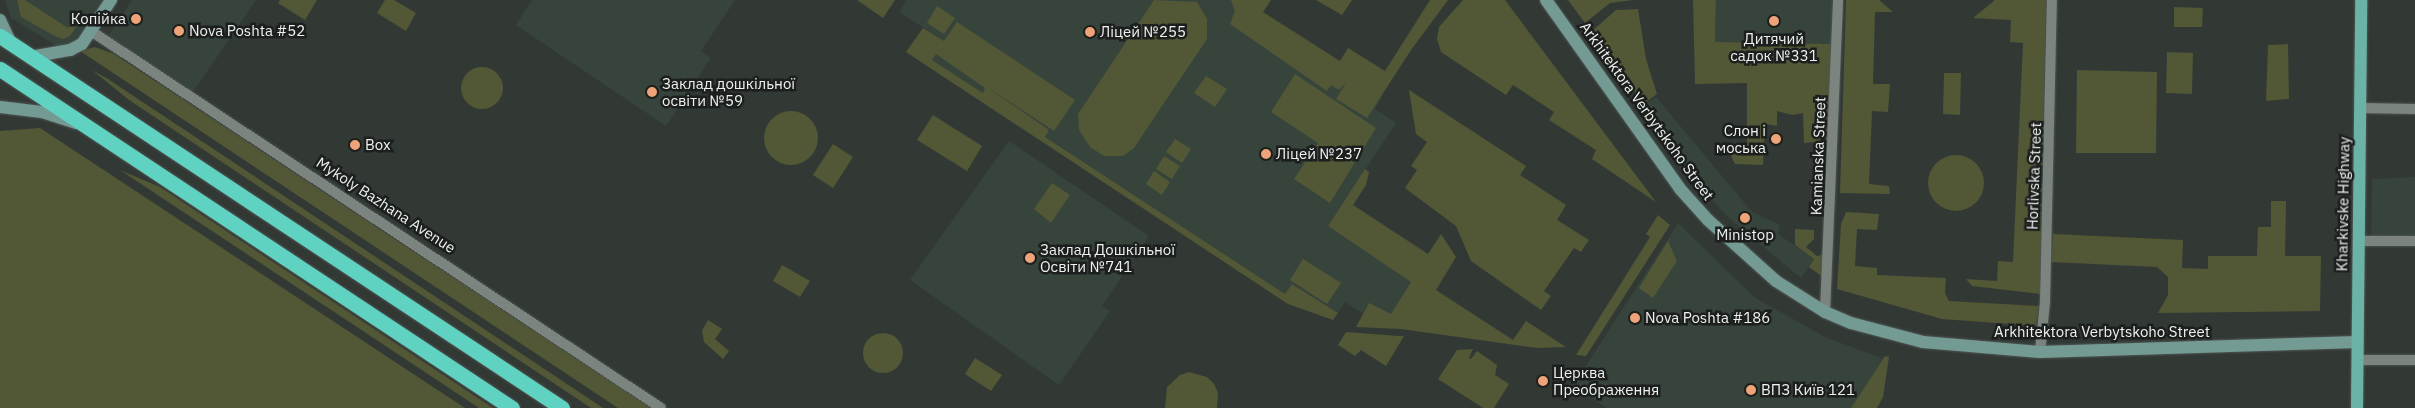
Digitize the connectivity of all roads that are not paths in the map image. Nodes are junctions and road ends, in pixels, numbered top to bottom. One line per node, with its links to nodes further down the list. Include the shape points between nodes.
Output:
1 (111, 0): 7 (street)
2 (1546, 0): 17 (street, Arkhitektora Verbytskoho Street, via 1694,204 1750,260)
3 (1838, 0): 17 (street, Kamianska Street)
4 (2052, 0): 19 (street, Horlivska Street, via 2045,302)
5 (2361, 0): 12 (main road, Kharkivske Highway)
6 (0, 20): 8 (street)
7 (91, 31): 9 (street, via 82,44 70,50); 24 (street, Mykoly Bazhana Avenue)
8 (6, 40): 9 (highway)
9 (30, 57): 23 (highway)
10 (0, 69): 14 (highway)
11 (0, 107): 14 (street, via 42,112)
12 (2360, 108): 13 (street); 16 (main road, Kharkivske Highway)
13 (2415, 109)
14 (86, 126): 22 (highway)
15 (2415, 240): 16 (street)
16 (2359, 242): 18 (main road, Kharkivske Highway)
17 (1825, 312): 19 (street, Arkhitektora Verbytskoho Street, via 1879,332 1923,342)
18 (2357, 342): 19 (street, Arkhitektora Verbytskoho Street); 20 (main road, Kharkivske Highway)
19 (2040, 352)
20 (2357, 360): 21 (street); 25 (main road, Kharkivske Highway)
21 (2415, 360)
22 (512, 408)
23 (562, 408)
24 (661, 408)
25 (2357, 408)

